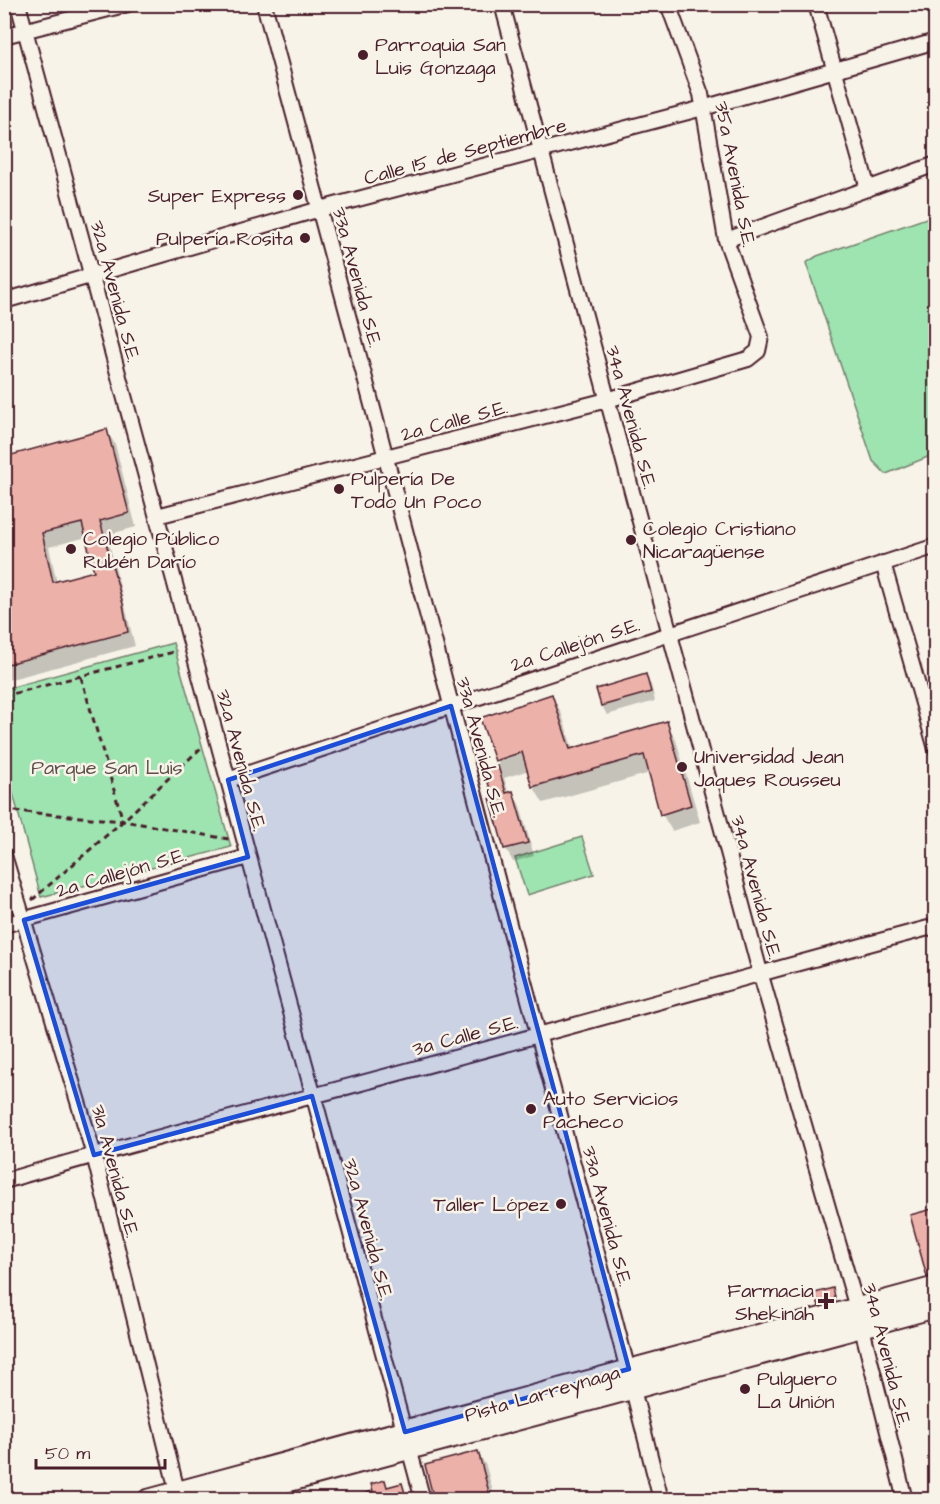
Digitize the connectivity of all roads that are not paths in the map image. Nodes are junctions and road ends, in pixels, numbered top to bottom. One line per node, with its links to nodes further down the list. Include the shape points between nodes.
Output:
1 (18, 4): 7 (street, 32a Avenida S.E.)
2 (128, 4): 7 (street)
3 (264, 4): 15 (street, 33a Avenida S.E.)
4 (502, 4): 12 (street, 34a Avenida S.E.)
5 (668, 4): 11 (street, 35a Avenida S.E.)
6 (816, 4): 10 (street)
7 (24, 31): 8 (street); 17 (street, 32a Avenida S.E.)
8 (4, 36)
9 (936, 41): 10 (street, Calle 15 de Septiembre)
10 (834, 71): 11 (street, Calle 15 de Septiembre); 14 (street)
11 (704, 108): 12 (street, Calle 15 de Septiembre); 16 (street, 35a Avenida S.E.)
12 (541, 150): 15 (street, Calle 15 de Septiembre); 20 (street, 34a Avenida S.E.)
13 (936, 164): 14 (street)
14 (868, 189): 16 (street)
15 (320, 209): 17 (street, Calle 15 de Septiembre); 21 (street, 33a Avenida S.E.)
16 (726, 240): 19 (street, 35a Avenida S.E., via 761,337)
17 (93, 276): 18 (street, Calle 15 de Septiembre); 22 (street, 32a Avenida S.E.)
18 (4, 301)
19 (758, 351): 20 (street, 2a Calle S.E., via 748,359)
20 (608, 400): 21 (street, 2a Calle S.E.); 25 (street, 34a Avenida S.E.)
21 (386, 458): 22 (street, 2a Calle S.E.); 26 (street, 33a Avenida S.E.)
22 (157, 516): 28 (street, 32a Avenida S.E.)
23 (936, 546): 24 (street, 2a Callejón S.E.)
24 (883, 563): 25 (street, 2a Callejón S.E.); 27 (street)
25 (670, 634): 26 (street, 2a Callejón S.E.); 34 (street, 34a Avenida S.E.)
26 (451, 706): 28 (street, 2a Callejón S.E.); 35 (street, 33a Avenida S.E.)
27 (936, 749)
28 (228, 780): 30 (street, 32a Avenida S.E.)
29 (4, 855): 31 (street, 31a Avenida S.E.)
30 (248, 857): 31 (street, 2a Callejón S.E.); 36 (street, 32a Avenida S.E.)
31 (22, 914): 32 (street, 2a Callejón S.E.); 37 (street, 31a Avenida S.E.)
32 (4, 925)
33 (936, 926): 34 (street, 3a Calle S.E.)
34 (760, 972): 35 (street, 3a Calle S.E.); 41 (street, 34a Avenida S.E.)
35 (538, 1035): 36 (street, 3a Calle S.E.); 42 (street, 33a Avenida S.E.)
36 (312, 1096): 37 (street, 3a Calle S.E.); 44 (street, 32a Avenida S.E.)
37 (94, 1155): 38 (street, 3a Calle S.E.); 45 (street, 31a Avenida S.E.)
38 (4, 1181)
39 (936, 1287): 41 (main road, Pista Larreynaga)
40 (936, 1307): 41 (main road, Pista Larreynaga)
41 (860, 1317): 42 (main road, Pista Larreynaga); 43 (main road, Pista Larreynaga); 50 (street, 34a Avenida S.E.)
42 (629, 1369): 43 (street, 33a Avenida S.E.); 44 (main road, Pista Larreynaga)
43 (634, 1388): 44 (main road, Pista Larreynaga); 49 (street, 33a Avenida S.E.)
44 (407, 1441): 45 (main road, Pista Larreynaga); 47 (main road, Pista Larreynaga); 48 (street, 32a Avenida S.E.)
45 (178, 1496): 46 (main road, Pista Larreynaga)
46 (148, 1500)
47 (219, 1500)
48 (423, 1500)
49 (661, 1500)
50 (904, 1500)

